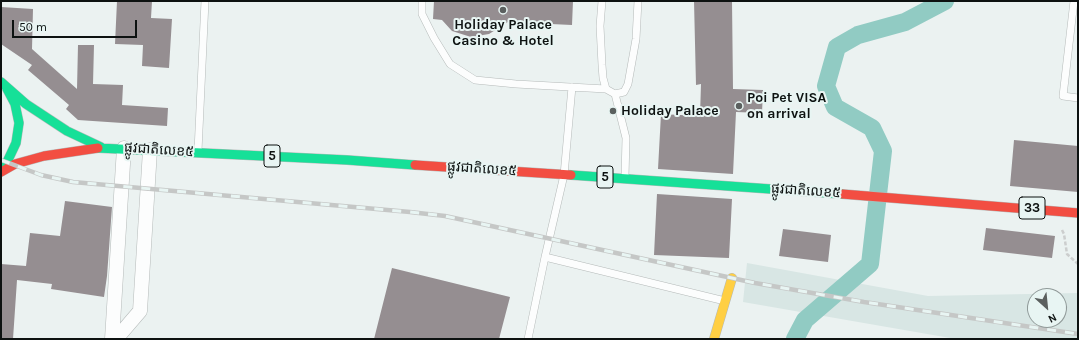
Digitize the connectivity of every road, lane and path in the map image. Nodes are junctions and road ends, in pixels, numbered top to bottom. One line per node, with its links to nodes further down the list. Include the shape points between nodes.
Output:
1 (205, 1): 14 (lane)
2 (422, 1): 7 (lane, via 422,14 450,64 475,80)
3 (602, 1): 8 (lane, via 600,26)
4 (638, 1): 9 (lane, via 636,39 628,84 624,92)
5 (1074, 1): 10 (lane, via 1063,96)
6 (3, 84): 11 (main road, ផ្លូវជាតិលេខ៥ / 5, via 26,104 67,131); 15 (main road, ផ្លូវជាតិលេខ៥, via 15,104 19,124 16,143 7,162)
7 (572, 87): 8 (lane); 17 (lane)
8 (606, 89): 9 (lane)
9 (615, 94): 18 (lane, via 626,138)
10 (1078, 98)
11 (101, 147): 12 (main road, ផ្លូវជាតិលេខ៥ / 5); 16 (main road, ផ្លូវជាតិលេខ៥ / 5, via 44,156 15,164)
12 (124, 148): 13 (main road, ផ្លូវជាតិលេខ៥ / 5); 26 (street)
13 (150, 150): 14 (main road, ផ្លូវជាតិលេខ៥ / 5); 27 (street, via 140,311)
14 (198, 153): 17 (main road, ផ្លូវជាតិលេខ៥ / 5)
15 (1, 168)
16 (1, 172)
17 (564, 175): 18 (main road, ផ្លូវជាតិលេខ៥ / 5); 22 (lane)
18 (625, 179): 19 (main road, ផ្លូវជាតិលេខ៥ / 5)
19 (987, 204): 20 (main road, 33)
20 (1078, 212)
21 (1060, 226): 23 (path, via 1067,254)
22 (545, 257): 25 (lane); 28 (lane)
23 (1078, 264)
24 (732, 278): 25 (main road)
25 (725, 301): 29 (main road)
26 (112, 339)
27 (116, 339)
28 (528, 339)
29 (714, 339)

